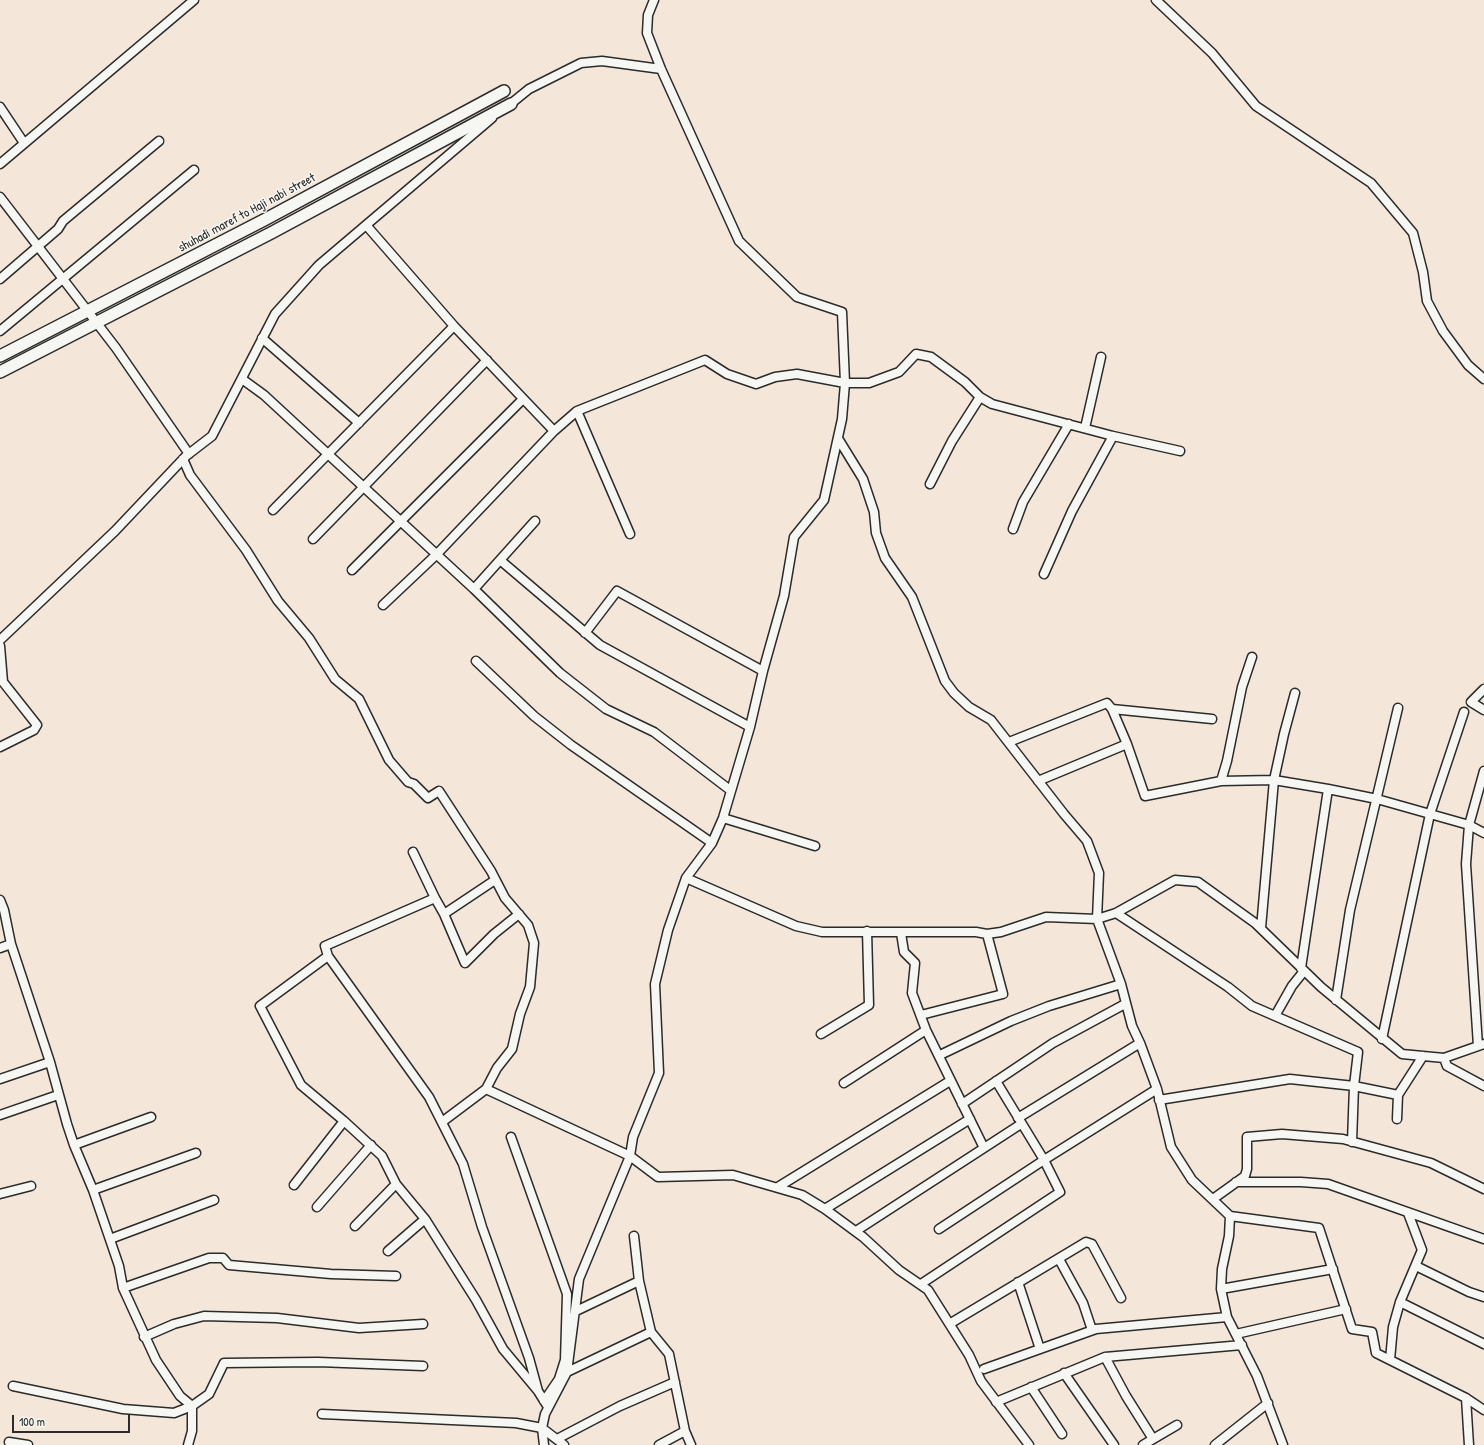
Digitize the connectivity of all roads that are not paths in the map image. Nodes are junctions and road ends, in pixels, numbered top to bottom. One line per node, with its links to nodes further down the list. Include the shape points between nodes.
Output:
1 (194, 0): 9 (street)
2 (654, 0): 4 (street, via 648,15 647,33)
3 (1156, 0): 27 (street, via 1212,53 1256,106 1372,183 1413,233 1427,301 1443,331 1468,365)
4 (661, 69): 6 (street, via 602,61 582,63 529,89); 28 (street, via 739,241 797,297 842,312)
5 (504, 91): 17 (main road, shuhadi maref to Haji nabi street)
6 (511, 104): 13 (street); 18 (main road)
7 (0, 107): 9 (street)
8 (159, 141): 14 (street, via 63,221)
9 (24, 143): 10 (street)
10 (0, 164)
11 (194, 170): 16 (street)
12 (0, 197): 14 (street)
13 (366, 224): 19 (street); 21 (street, via 319,264 274,314)
14 (39, 246): 15 (street); 16 (street)
15 (0, 279)
16 (64, 279): 17 (street); 20 (street)
17 (88, 312): 18 (street); 22 (main road, shuhadi maref to Haji nabi street)
18 (96, 324): 25 (main road); 39 (street, via 152,398)
19 (454, 326): 24 (street); 32 (street)
20 (0, 331)
21 (262, 338): 26 (street); 32 (street)
22 (0, 356)
23 (1101, 357): 34 (street)
24 (487, 360): 30 (street); 42 (street)
25 (0, 372)
26 (242, 379): 39 (street, via 212,436); 40 (street, via 264,396)
27 (1484, 379)
28 (845, 383): 29 (street, via 869,383 899,372 916,354 931,356); 31 (street, via 797,374 775,377 756,384 727,374 705,360); 37 (street)
29 (980, 397): 33 (street, via 992,404); 41 (street, via 952,440)
30 (523, 399): 35 (street); 45 (street)
31 (578, 411): 35 (street); 47 (street)
32 (359, 423): 40 (street)
33 (1068, 424): 34 (street); 46 (street, via 1023,502)
34 (1085, 428): 36 (street)
35 (554, 431): 49 (street)
36 (1113, 436): 38 (street); 52 (street, via 1072,511)
37 (839, 440): 60 (street, via 824,500 794,537 784,596); 69 (street, via 863,479 885,558 912,597 945,682 969,707 991,720)
38 (1180, 451)
39 (186, 456): 56 (street, via 115,530); 87 (street, via 190,474 246,550 278,601 309,638 335,680 359,700 389,760 408,782 414,784 428,798 439,791 492,871)
40 (328, 456): 42 (street); 43 (street)
41 (930, 484)
42 (363, 489): 45 (street); 48 (street)
43 (274, 510)
44 (535, 520): 50 (street)
45 (400, 522): 49 (street); 51 (street)
46 (1013, 529)
47 (630, 534)
48 (313, 539)
49 (436, 555): 53 (street); 54 (street)
50 (500, 560): 53 (street); 55 (street)
51 (352, 570)
52 (1044, 574)
53 (474, 589): 77 (street, via 560,673 606,709 654,732)
54 (383, 605)
55 (586, 633): 60 (street, via 618,592); 68 (street, via 600,645)
56 (0, 640)
57 (0, 646): 71 (street, via 3,682 37,725 34,730)
58 (1252, 657): 75 (street, via 1242,687)
59 (476, 661): 83 (street, via 534,716 565,740)
60 (763, 671): 68 (street)
61 (1484, 689): 65 (street, via 1470,702)
62 (1295, 693): 73 (street)
63 (1398, 708): 78 (street)
64 (1112, 709): 67 (street); 69 (street, via 1107,703); 70 (street)
65 (1484, 710)
66 (1464, 712): 79 (street)
67 (1212, 719)
68 (750, 727): 77 (street)
69 (1009, 742): 74 (street)
70 (1127, 744): 74 (street); 75 (street, via 1145,796)
71 (0, 747)
72 (1484, 771): 81 (street)
73 (1274, 780): 75 (street); 76 (street); 94 (street)
74 (1038, 781): 93 (street, via 1087,841 1099,873)
75 (1221, 782)
76 (1328, 789): 78 (street); 101 (street)
77 (730, 790): 80 (street)
78 (1377, 799): 79 (street); 103 (street, via 1350,910)
79 (1430, 814): 81 (street); 109 (street)
80 (723, 818): 83 (street); 84 (street)
81 (1469, 825): 82 (street); 111 (street, via 1466,864)
82 (1484, 833)
83 (712, 843): 86 (street)
84 (815, 846)
85 (414, 852): 88 (street)
86 (686, 878): 95 (street, via 796,926 822,932); 141 (street, via 668,930 655,984 659,1073 633,1137)
87 (495, 880): 91 (street); 92 (street, via 505,898)
88 (435, 898): 91 (street); 100 (street, via 325,946)
89 (0, 900): 98 (street)
90 (1116, 913): 93 (street); 94 (street, via 1175,880 1198,882); 106 (street, via 1228,987 1252,1006)
91 (444, 914): 92 (street, via 465,963)
92 (519, 914): 122 (street, via 528,925 534,943 530,987 520,1014 512,1049 497,1068)
93 (1097, 919): 97 (street, via 1046,916 1001,932); 102 (street)
94 (1261, 928): 101 (street)
95 (867, 931): 96 (street); 108 (street, via 869,1005)
96 (901, 932): 97 (street); 105 (street, via 904,952 915,963 912,993)
97 (987, 934): 105 (street, via 1003,994)
98 (11, 944): 99 (street); 115 (street)
99 (0, 948)
100 (328, 956): 132 (street, via 260,1006 301,1085); 134 (street, via 429,1097)
101 (1303, 970): 103 (street); 106 (street)
102 (1121, 984): 104 (street); 112 (street, via 1049,1006)
103 (1336, 1000): 109 (street)
104 (1125, 1004): 110 (street); 118 (street, via 1053,1043)
105 (921, 1016): 107 (street)
106 (1275, 1016): 120 (street, via 1358,1052)
107 (926, 1030): 112 (street); 119 (street)
108 (821, 1034)
109 (1382, 1039): 113 (street, via 1402,1054)
110 (1140, 1043): 123 (street); 133 (street)
111 (1481, 1045): 114 (street)
112 (940, 1055): 117 (street)
113 (1424, 1056): 114 (street); 125 (street)
114 (1444, 1058): 121 (street, via 1447,1066)
115 (50, 1062): 116 (street); 124 (street)
116 (0, 1079)
117 (950, 1080): 127 (street); 147 (street)
118 (996, 1081): 127 (street); 133 (street)
119 (844, 1083)
120 (1354, 1086): 125 (street); 126 (street, via 1290,1079); 136 (street)
121 (1484, 1086)
122 (486, 1089): 134 (street); 141 (street)
123 (1157, 1090): 126 (street); 142 (street)
124 (58, 1095): 128 (street); 137 (street)
125 (1398, 1095): 131 (street)
126 (1159, 1100): 151 (street, via 1175,1154 1192,1180)
127 (962, 1104): 130 (street)
128 (0, 1115)
129 (152, 1117): 137 (street)
130 (970, 1119): 139 (street); 154 (street)
131 (1398, 1119)
132 (344, 1121): 138 (street); 145 (street)
133 (1019, 1121): 139 (street); 142 (street)
134 (442, 1122): 200 (street, via 463,1164)
135 (511, 1138): 175 (street)
136 (1352, 1142): 143 (street, via 1282,1134 1247,1137 1247,1169 1245,1176); 148 (street, via 1430,1163)
137 (74, 1145): 149 (street)
138 (371, 1145): 144 (street, via 382,1156); 153 (street)
139 (984, 1148): 160 (street)
140 (196, 1153): 149 (street)
141 (630, 1156): 147 (street, via 658,1177 733,1175); 174 (street, via 579,1279)
142 (1044, 1160): 159 (street); 171 (street, via 1060,1190 1059,1194)
143 (1235, 1182): 151 (street); 155 (street, via 1328,1184)
144 (396, 1184): 157 (street); 158 (street)
145 (294, 1185)
146 (31, 1186): 150 (street)
147 (778, 1187): 154 (street, via 802,1195)
148 (1484, 1189)
149 (94, 1190): 162 (street)
150 (0, 1194)
151 (1213, 1199): 156 (street)
152 (214, 1200): 162 (street)
153 (317, 1207)
154 (825, 1209): 160 (street)
155 (1408, 1213): 163 (street); 166 (street, via 1422,1250)
156 (1230, 1216): 167 (street, via 1320,1228); 173 (street)
157 (425, 1219): 164 (street); 200 (street, via 476,1300 503,1349)
158 (355, 1226)
159 (940, 1228)
160 (856, 1231): 171 (street, via 899,1270)
161 (634, 1236): 169 (street)
162 (110, 1239): 172 (street)
163 (1484, 1239)
164 (388, 1251)
165 (1060, 1261): 184 (street, via 1083,1303)
166 (1416, 1266): 176 (street); 178 (street)
167 (1333, 1269): 173 (street); 179 (street)
168 (396, 1276): 172 (street, via 331,1274 229,1265 223,1258 208,1258)
169 (639, 1281): 180 (street); 185 (street)
170 (1018, 1282): 177 (street, via 1086,1242 1092,1244); 182 (street); 190 (street)
171 (921, 1284): 182 (street)
172 (123, 1288): 187 (street)
173 (1221, 1289): 181 (street)
174 (578, 1292): 175 (street); 180 (street)
175 (567, 1294): 204 (street, via 564,1360 559,1379)
176 (1484, 1297)
177 (1121, 1298)
178 (1400, 1302): 188 (street); 192 (street, via 1393,1327)
179 (1346, 1309): 186 (street); 192 (street, via 1352,1329 1372,1332 1376,1353)
180 (576, 1311): 195 (street)
181 (1227, 1317): 184 (street); 186 (street)
182 (951, 1323): 202 (street, via 981,1381)
183 (424, 1324): 187 (street, via 359,1328 277,1318 204,1316)
184 (1092, 1330): 190 (street)
185 (651, 1332): 195 (street); 197 (street, via 669,1354)
186 (1236, 1334): 189 (street)
187 (144, 1336): 205 (street, via 156,1360 180,1396)
188 (1484, 1344)
189 (1242, 1345): 191 (street); 203 (street)
190 (1040, 1349): 194 (street)
191 (1105, 1357): 196 (street); 213 (street)
192 (1390, 1360): 201 (street)
193 (423, 1366): 205 (street, via 318,1362 224,1363 209,1394)
194 (984, 1369)
195 (567, 1372): 204 (street)
196 (1064, 1373): 199 (street); 222 (street)
197 (675, 1382): 210 (street); 212 (street, via 620,1406)
198 (13, 1386): 205 (street, via 123,1409 174,1413)
199 (1031, 1387): 202 (street); 211 (street)
200 (538, 1391): 204 (street)
201 (1466, 1398): 206 (street); 226 (street)
202 (996, 1402): 221 (street)
203 (1268, 1403): 224 (street); 225 (street)
204 (546, 1404): 209 (street)
205 (192, 1406): 216 (street, via 192,1431)
206 (1484, 1410)
207 (322, 1414): 209 (street, via 516,1423)
208 (1177, 1425): 213 (street)
209 (542, 1428): 212 (street); 217 (street)
210 (685, 1431): 219 (street); 220 (street)
211 (1062, 1434)
212 (557, 1439): 218 (street)
213 (1153, 1439): 223 (street)
214 (9, 1442): 215 (street)
215 (28, 1445)
216 (188, 1445)
217 (544, 1445)
218 (564, 1445)
219 (659, 1445)
220 (691, 1445)
221 (1029, 1445)
222 (1114, 1445)
223 (1143, 1445)
224 (1215, 1445)
225 (1283, 1445)
226 (1469, 1445)

